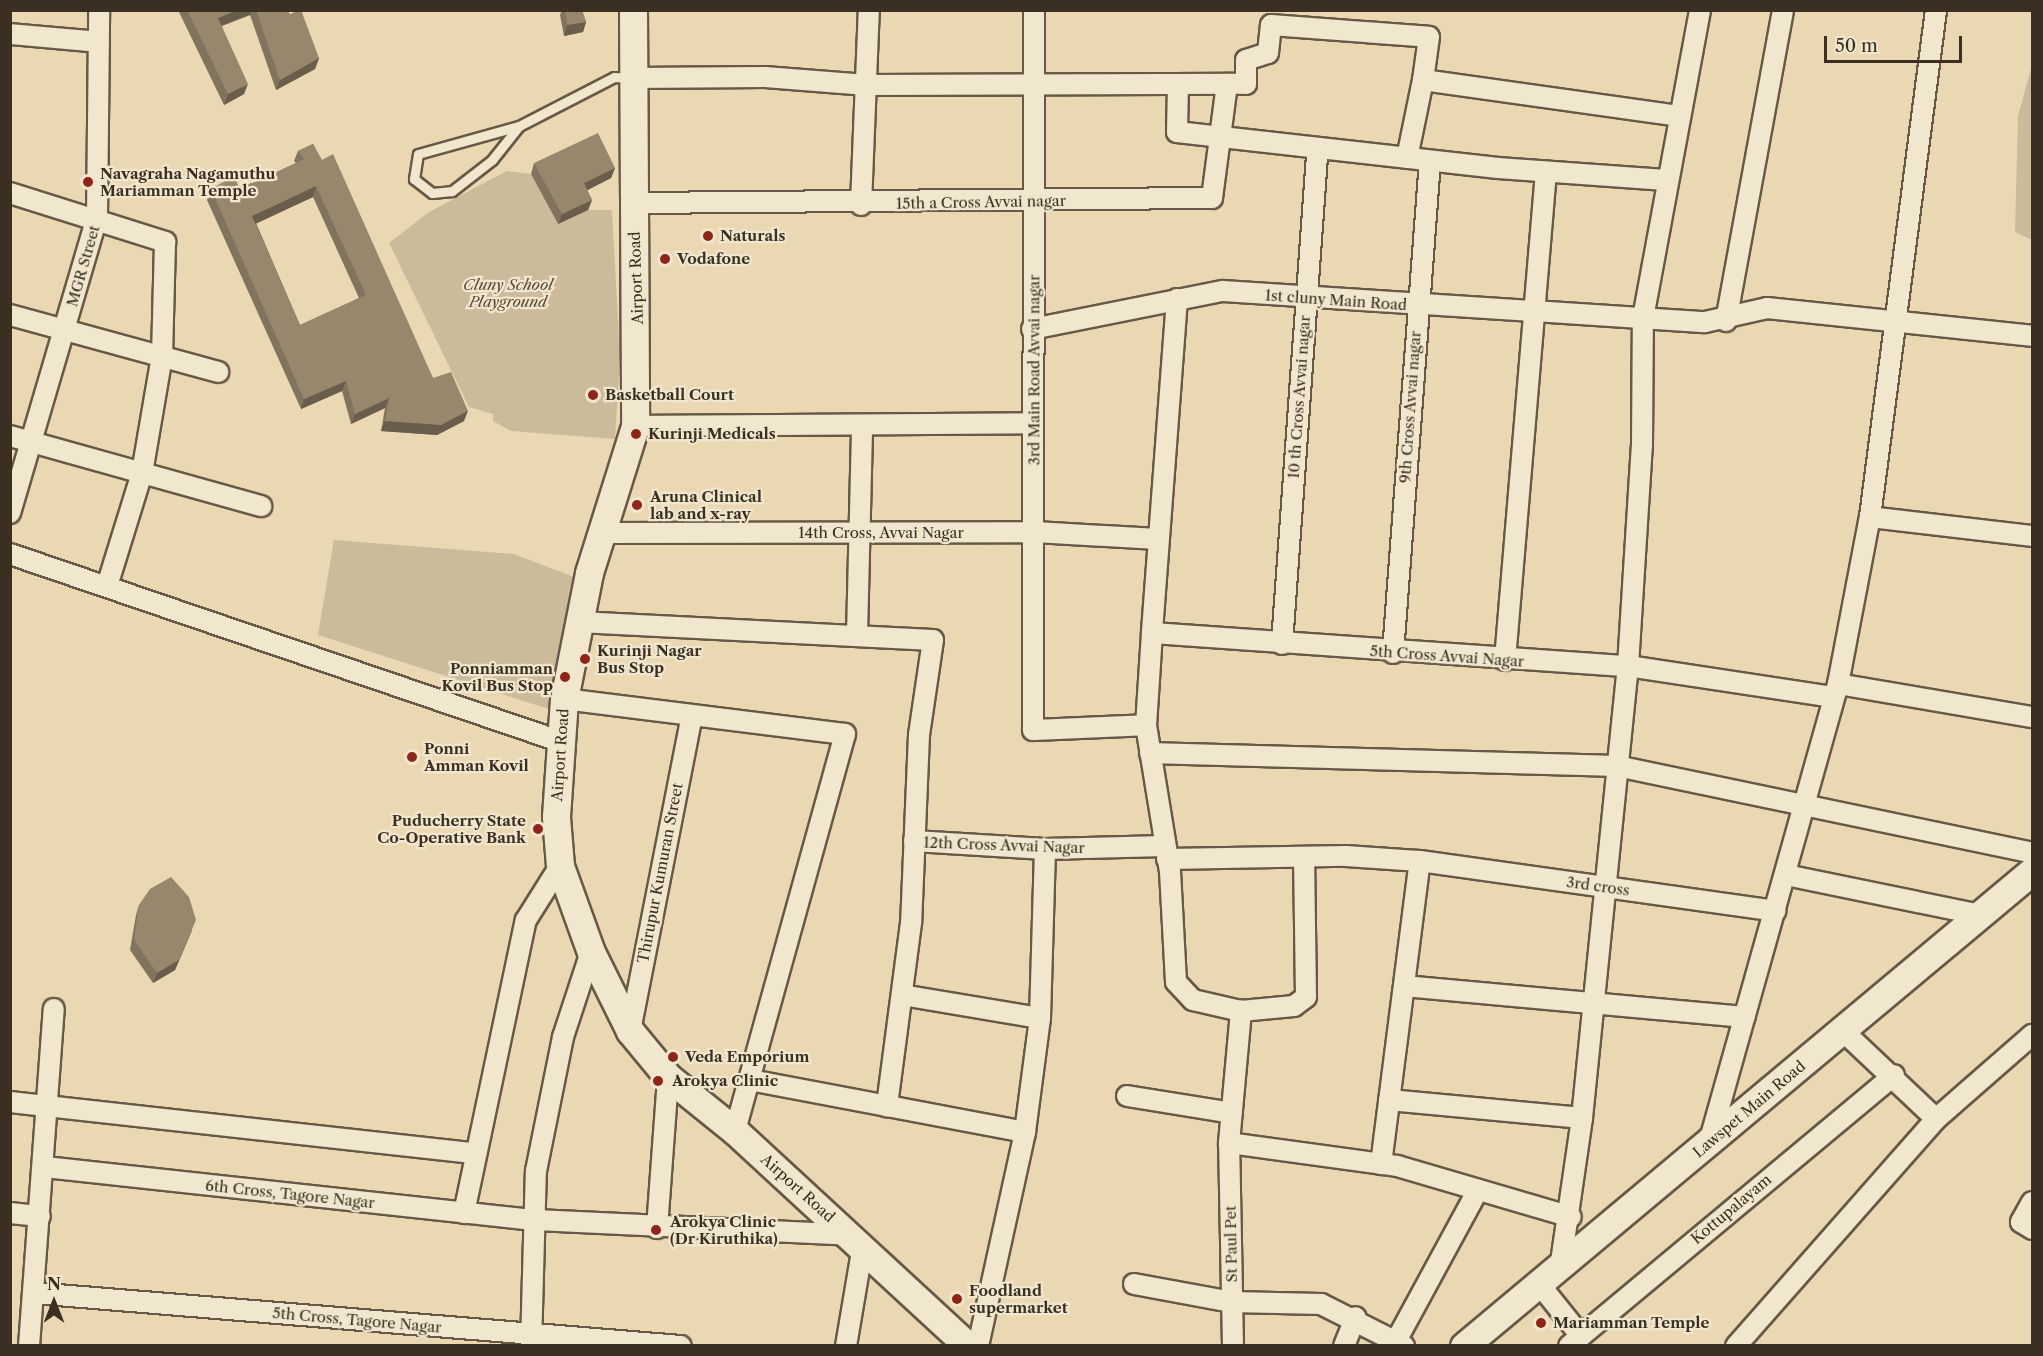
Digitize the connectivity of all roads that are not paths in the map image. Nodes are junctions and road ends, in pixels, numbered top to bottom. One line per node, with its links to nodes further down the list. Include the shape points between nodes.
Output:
1 (99, 10): 10 (street, MGR Street)
2 (633, 10): 11 (street, Airport Road)
3 (869, 10): 15 (street)
4 (1034, 10): 16 (street, 3rd Main Road Avvai nagar)
5 (1701, 10): 17 (street)
6 (1783, 10): 36 (street)
7 (1936, 10): 37 (street)
8 (1271, 18): 12 (street, via 1429,37); 14 (street, via 1268,53 1246,60 1246,84)
9 (10, 34): 10 (street)
10 (99, 42): 29 (street, MGR Street)
11 (632, 78): 15 (street, via 765,77); 18 (lane, via 614,77); 27 (street, Airport Road)
12 (1423, 80): 17 (street); 21 (street)
13 (1178, 84): 14 (street); 16 (street); 19 (street, via 1177,132)
14 (1227, 84): 19 (street, 15th a Cross Avvai nagar)
15 (867, 85): 16 (street); 28 (street)
16 (1034, 87): 26 (street, 3rd Main Road Avvai nagar)
17 (1678, 116): 24 (street)
18 (519, 126): 18 (lane, via 418,154 414,179 432,194 452,191 492,160)
19 (1223, 138): 20 (street); 26 (street, 15th a Cross Avvai nagar, via 1212,198)
20 (1317, 150): 21 (street); 31 (street, 10 th Cross Avvai nagar)
21 (1407, 158): 22 (street)
22 (1430, 161): 23 (street); 32 (street, 9th Cross Avvai nagar)
23 (1546, 172): 24 (street); 33 (street)
24 (1666, 180): 35 (street)
25 (10, 193): 29 (street)
26 (1036, 200): 28 (street, 15th a Cross Avvai nagar); 38 (street, 3rd Main Road Avvai nagar)
27 (634, 202): 28 (street, 15th a Cross Avvai nagar); 44 (street, Airport Road)
28 (861, 205)
29 (98, 218): 39 (street, MGR Street); 41 (street, via 165,242)
30 (1177, 299): 31 (street, 1st cluny Main Road, via 1223,291); 38 (street, 1st cluny Main Road); 56 (street)
31 (1305, 299): 32 (street, 1st cluny Main Road); 62 (street, 10 th Cross Avvai nagar)
32 (1417, 306): 33 (street, 1st cluny Main Road); 63 (street, 9th Cross Avvai nagar)
33 (1531, 314): 35 (street, 1st cluny Main Road); 64 (street)
34 (10, 315): 39 (street)
35 (1643, 318): 36 (street, 1st cluny Main Road); 65 (street, via 1642,446)
36 (1726, 321): 37 (street, 1st cluny Main Road, via 1767,308)
37 (1896, 321): 40 (street, 1st cluny Main Road); 51 (street)
38 (1032, 329): 43 (street, 3rd Main Road Avvai nagar)
39 (64, 333): 41 (street); 47 (street, MGR Street)
40 (2032, 336)
41 (162, 356): 42 (street); 48 (street)
42 (218, 372)
43 (1034, 423): 45 (street); 52 (street, 3rd Main Road Avvai nagar)
44 (634, 426): 45 (street); 53 (street, Airport Road)
45 (862, 426): 54 (street)
46 (10, 436): 47 (street)
47 (32, 442): 48 (street); 50 (street, MGR Street)
48 (142, 473): 49 (street); 58 (street)
49 (261, 506)
50 (10, 513)
51 (1870, 517): 55 (street); 66 (street)
52 (1035, 532): 54 (street, 14th Cross, Avvai Nagar); 56 (street, 14th Cross, Avvai Nagar); 70 (street, 3rd Main Road Avvai nagar, via 1034,730)
53 (603, 533): 54 (street, 14th Cross, Avvai Nagar); 59 (street, Airport Road)
54 (858, 534): 61 (street)
55 (2032, 536)
56 (1158, 539): 60 (street)
57 (10, 554): 58 (street)
58 (107, 586): 71 (street)
59 (579, 622): 61 (street); 67 (street, Airport Road)
60 (1152, 633): 62 (street, 5th Cross Avvai Nagar); 70 (street)
61 (857, 634): 75 (street, via 933,640 919,735)
62 (1282, 644): 63 (street, 5th Cross Avvai Nagar)
63 (1393, 653): 64 (street, 5th Cross Avvai Nagar)
64 (1505, 660): 65 (street, 5th Cross Avvai Nagar)
65 (1628, 666): 66 (street, 5th Cross Avvai Nagar); 73 (street)
66 (1836, 690): 69 (street, 5th Cross Avvai Nagar); 74 (street)
67 (564, 699): 68 (street); 71 (street, Airport Road)
68 (692, 715): 95 (street, Thirupur Kumuran Street); 100 (street, via 845,734)
69 (2032, 717)
70 (1146, 725): 72 (street)
71 (559, 741): 81 (street, Airport Road)
72 (1150, 753): 73 (street); 77 (street)
73 (1617, 766): 74 (street); 84 (street)
74 (1805, 808): 78 (street); 83 (street)
75 (915, 842): 76 (street, 12th Cross Avvai Nagar); 89 (street)
76 (1045, 849): 77 (street, 12th Cross Avvai Nagar); 94 (street)
77 (1166, 852): 79 (street, 12th Cross Avvai Nagar); 92 (street, via 1176,982 1193,1000)
78 (2032, 853)
79 (1304, 857): 80 (street, 3rd cross); 92 (street, via 1306,997 1294,1006)
80 (1420, 861): 84 (street, 3rd cross); 88 (street)
81 (560, 866): 87 (street, Airport Road); 113 (street, via 526,920)
82 (2032, 871): 86 (street, Lawspet Main Road)
83 (1786, 875): 85 (street); 86 (street)
84 (1606, 886): 85 (street, 3rd cross); 90 (street)
85 (1776, 911): 93 (street)
86 (1981, 915): 96 (street, Lawspet Main Road)
87 (591, 952): 95 (street, Airport Road); 122 (street, via 563,1037 545,1122)
88 (1404, 986): 90 (street); 102 (street)
89 (902, 995): 94 (street); 105 (street)
90 (1594, 1003): 93 (street); 107 (street)
91 (54, 1009): 104 (street)
92 (1241, 1011): 106 (street, St Paul Pet)
93 (1745, 1017): 112 (street)
94 (1040, 1018): 110 (street)
95 (630, 1031): 99 (street, Airport Road)
96 (1843, 1031): 98 (street); 112 (street, Lawspet Main Road)
97 (2032, 1035): 108 (street)
98 (1894, 1075): 108 (street); 133 (street, Kottupalayam)
99 (668, 1077): 109 (street, Airport Road); 123 (street)
100 (750, 1080): 105 (street); 109 (street)
101 (1127, 1096): 106 (street)
102 (1389, 1100): 107 (street); 114 (street)
103 (10, 1102): 104 (street)
104 (50, 1106): 113 (street); 115 (street)
105 (887, 1106): 110 (street)
106 (1232, 1113): 111 (street, St Paul Pet)
107 (1582, 1118): 121 (street)
108 (1936, 1119): 142 (street)
109 (735, 1131): 125 (street, Airport Road)
110 (1025, 1132): 138 (street)
111 (1230, 1143): 114 (street); 129 (street, St Paul Pet)
112 (1709, 1143): 126 (street, Lawspet Main Road)
113 (475, 1153): 119 (street)
114 (1381, 1164): 116 (street)
115 (45, 1167): 119 (street, 6th Cross, Tagore Nagar); 120 (street)
116 (1478, 1190): 121 (street); 134 (street)
117 (2032, 1202): 124 (street, via 2021,1222)
118 (10, 1213): 120 (street)
119 (464, 1214): 122 (street, 6th Cross, Tagore Nagar)
120 (40, 1216): 128 (street)
121 (1570, 1217): 126 (street)
122 (535, 1220): 123 (street, 6th Cross, Tagore Nagar); 132 (street)
123 (657, 1228): 125 (street, 6th Cross, Tagore Nagar)
124 (2032, 1229)
125 (857, 1240): 136 (street); 137 (street, Airport Road)
126 (1550, 1277): 133 (street); 141 (street, Lawspet Main Road)
127 (1134, 1284): 129 (street)
128 (33, 1293): 131 (street); 132 (street, 5th Cross, Tagore Nagar)
129 (1232, 1302): 130 (street, via 1321,1304); 139 (street, St Paul Pet)
130 (1356, 1317): 134 (street); 140 (street)
131 (23, 1337)
132 (532, 1340): 135 (street, 5th Cross, Tagore Nagar)
133 (1575, 1341)
134 (1400, 1343)
135 (681, 1346)
136 (846, 1346)
137 (968, 1346)
138 (978, 1346)
139 (1233, 1346)
140 (1344, 1346)
141 (1464, 1346)
142 (1737, 1346)

